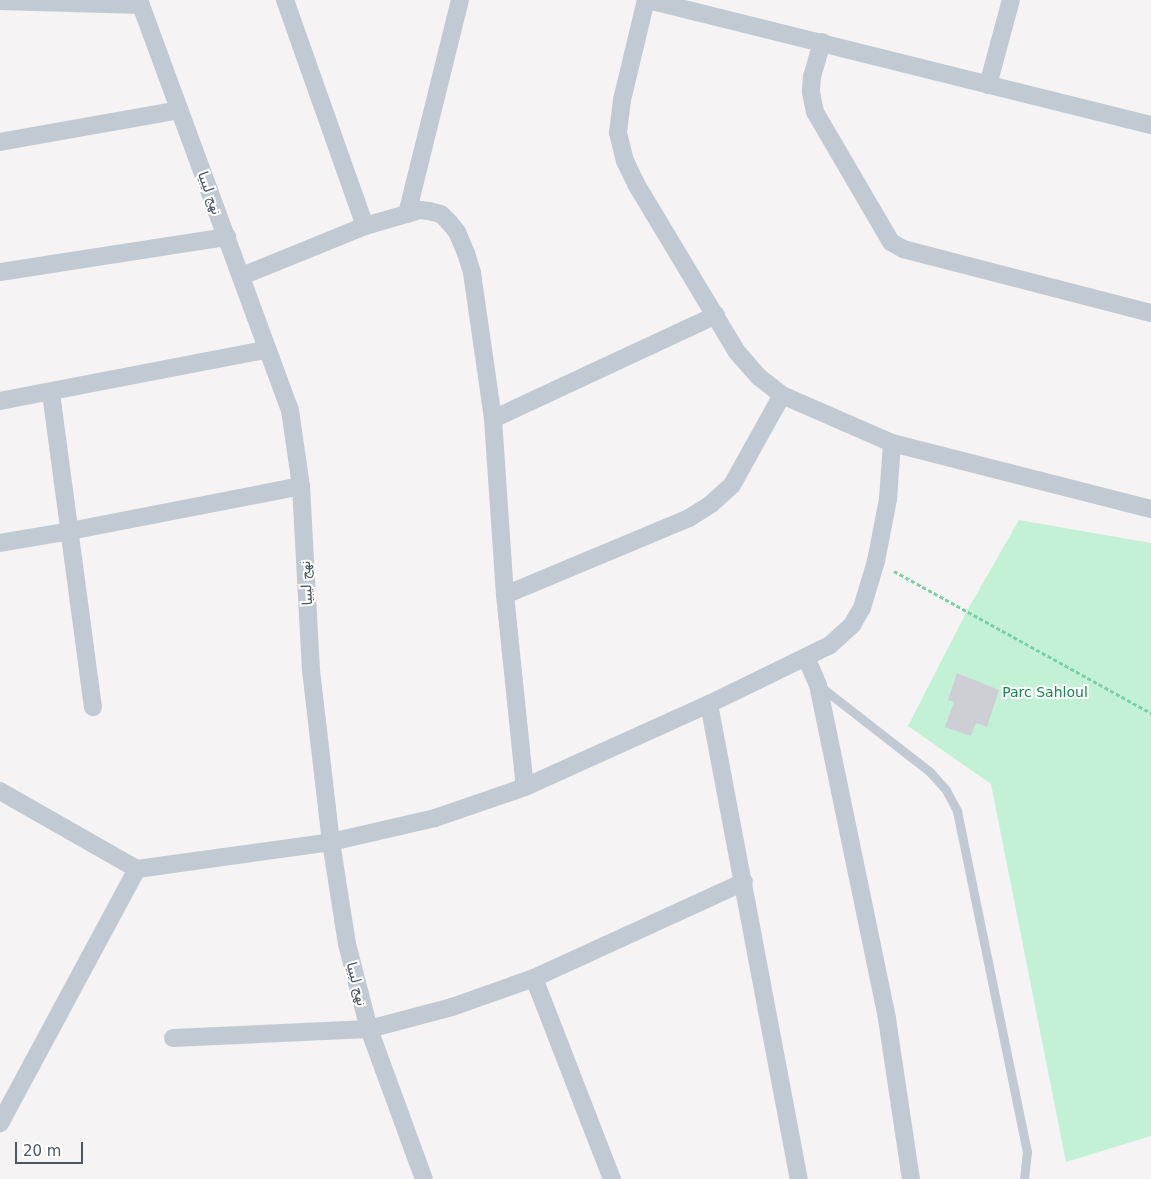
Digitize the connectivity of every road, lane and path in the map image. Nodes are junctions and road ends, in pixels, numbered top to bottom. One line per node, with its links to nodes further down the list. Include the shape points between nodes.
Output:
1 (286, 0): 13 (street)
2 (460, 0): 12 (street)
3 (647, 0): 7 (street); 18 (street, via 622,100 618,134 625,161 636,184)
4 (1011, 0): 8 (street)
5 (0, 1): 6 (street)
6 (140, 3): 9 (street, نهج ليبيا)
7 (822, 42): 8 (street); 17 (street, via 812,76 815,112 891,242 903,250)
8 (988, 85): 10 (street)
9 (179, 110): 11 (street); 14 (street, نهج ليبيا)
10 (1151, 125)
11 (0, 142)
12 (407, 214): 13 (street); 23 (street, via 420,210 441,214 456,232 466,253 472,273)
13 (365, 226): 16 (street)
14 (227, 238): 15 (street); 16 (street, نهج ليبيا)
15 (0, 272)
16 (242, 276): 19 (street, نهج ليبيا)
17 (1151, 313)
18 (716, 315): 21 (street, via 737,352 759,378); 23 (street)
19 (266, 350): 20 (street); 25 (street, نهج ليبيا, via 290,410)
20 (51, 393): 22 (street); 27 (street)
21 (782, 395): 24 (street); 30 (street, via 732,484 712,504 688,518)
22 (0, 402)
23 (494, 419): 30 (street)
24 (892, 443): 26 (street); 29 (street, via 888,499)
25 (301, 486): 27 (street); 38 (street, نهج ليبيا, via 311,670)
26 (1151, 509)
27 (70, 531): 28 (street); 34 (street)
28 (0, 543)
29 (876, 562): 31 (street, via 862,608 852,625 830,645); 35 (path)
30 (505, 595): 36 (street)
31 (806, 657): 32 (street); 33 (street)
32 (818, 685): 48 (street, via 887,1019); 49 (lane, via 930,772 946,790 957,810 1027,1151)
33 (709, 704): 36 (street); 40 (street)
34 (93, 707)
35 (1151, 713)
36 (525, 787): 38 (street, via 435,818)
37 (0, 791): 39 (street)
38 (331, 842): 39 (street); 42 (street, نهج ليبيا, via 347,944)
39 (137, 869): 44 (street)
40 (744, 882): 41 (street); 47 (street)
41 (534, 978): 42 (street, via 452,1007); 46 (street)
42 (369, 1029): 43 (street); 45 (street, نهج ليبيا)
43 (172, 1038)
44 (0, 1123)
45 (424, 1179)
46 (612, 1179)
47 (799, 1179)
48 (911, 1179)
49 (1024, 1179)

